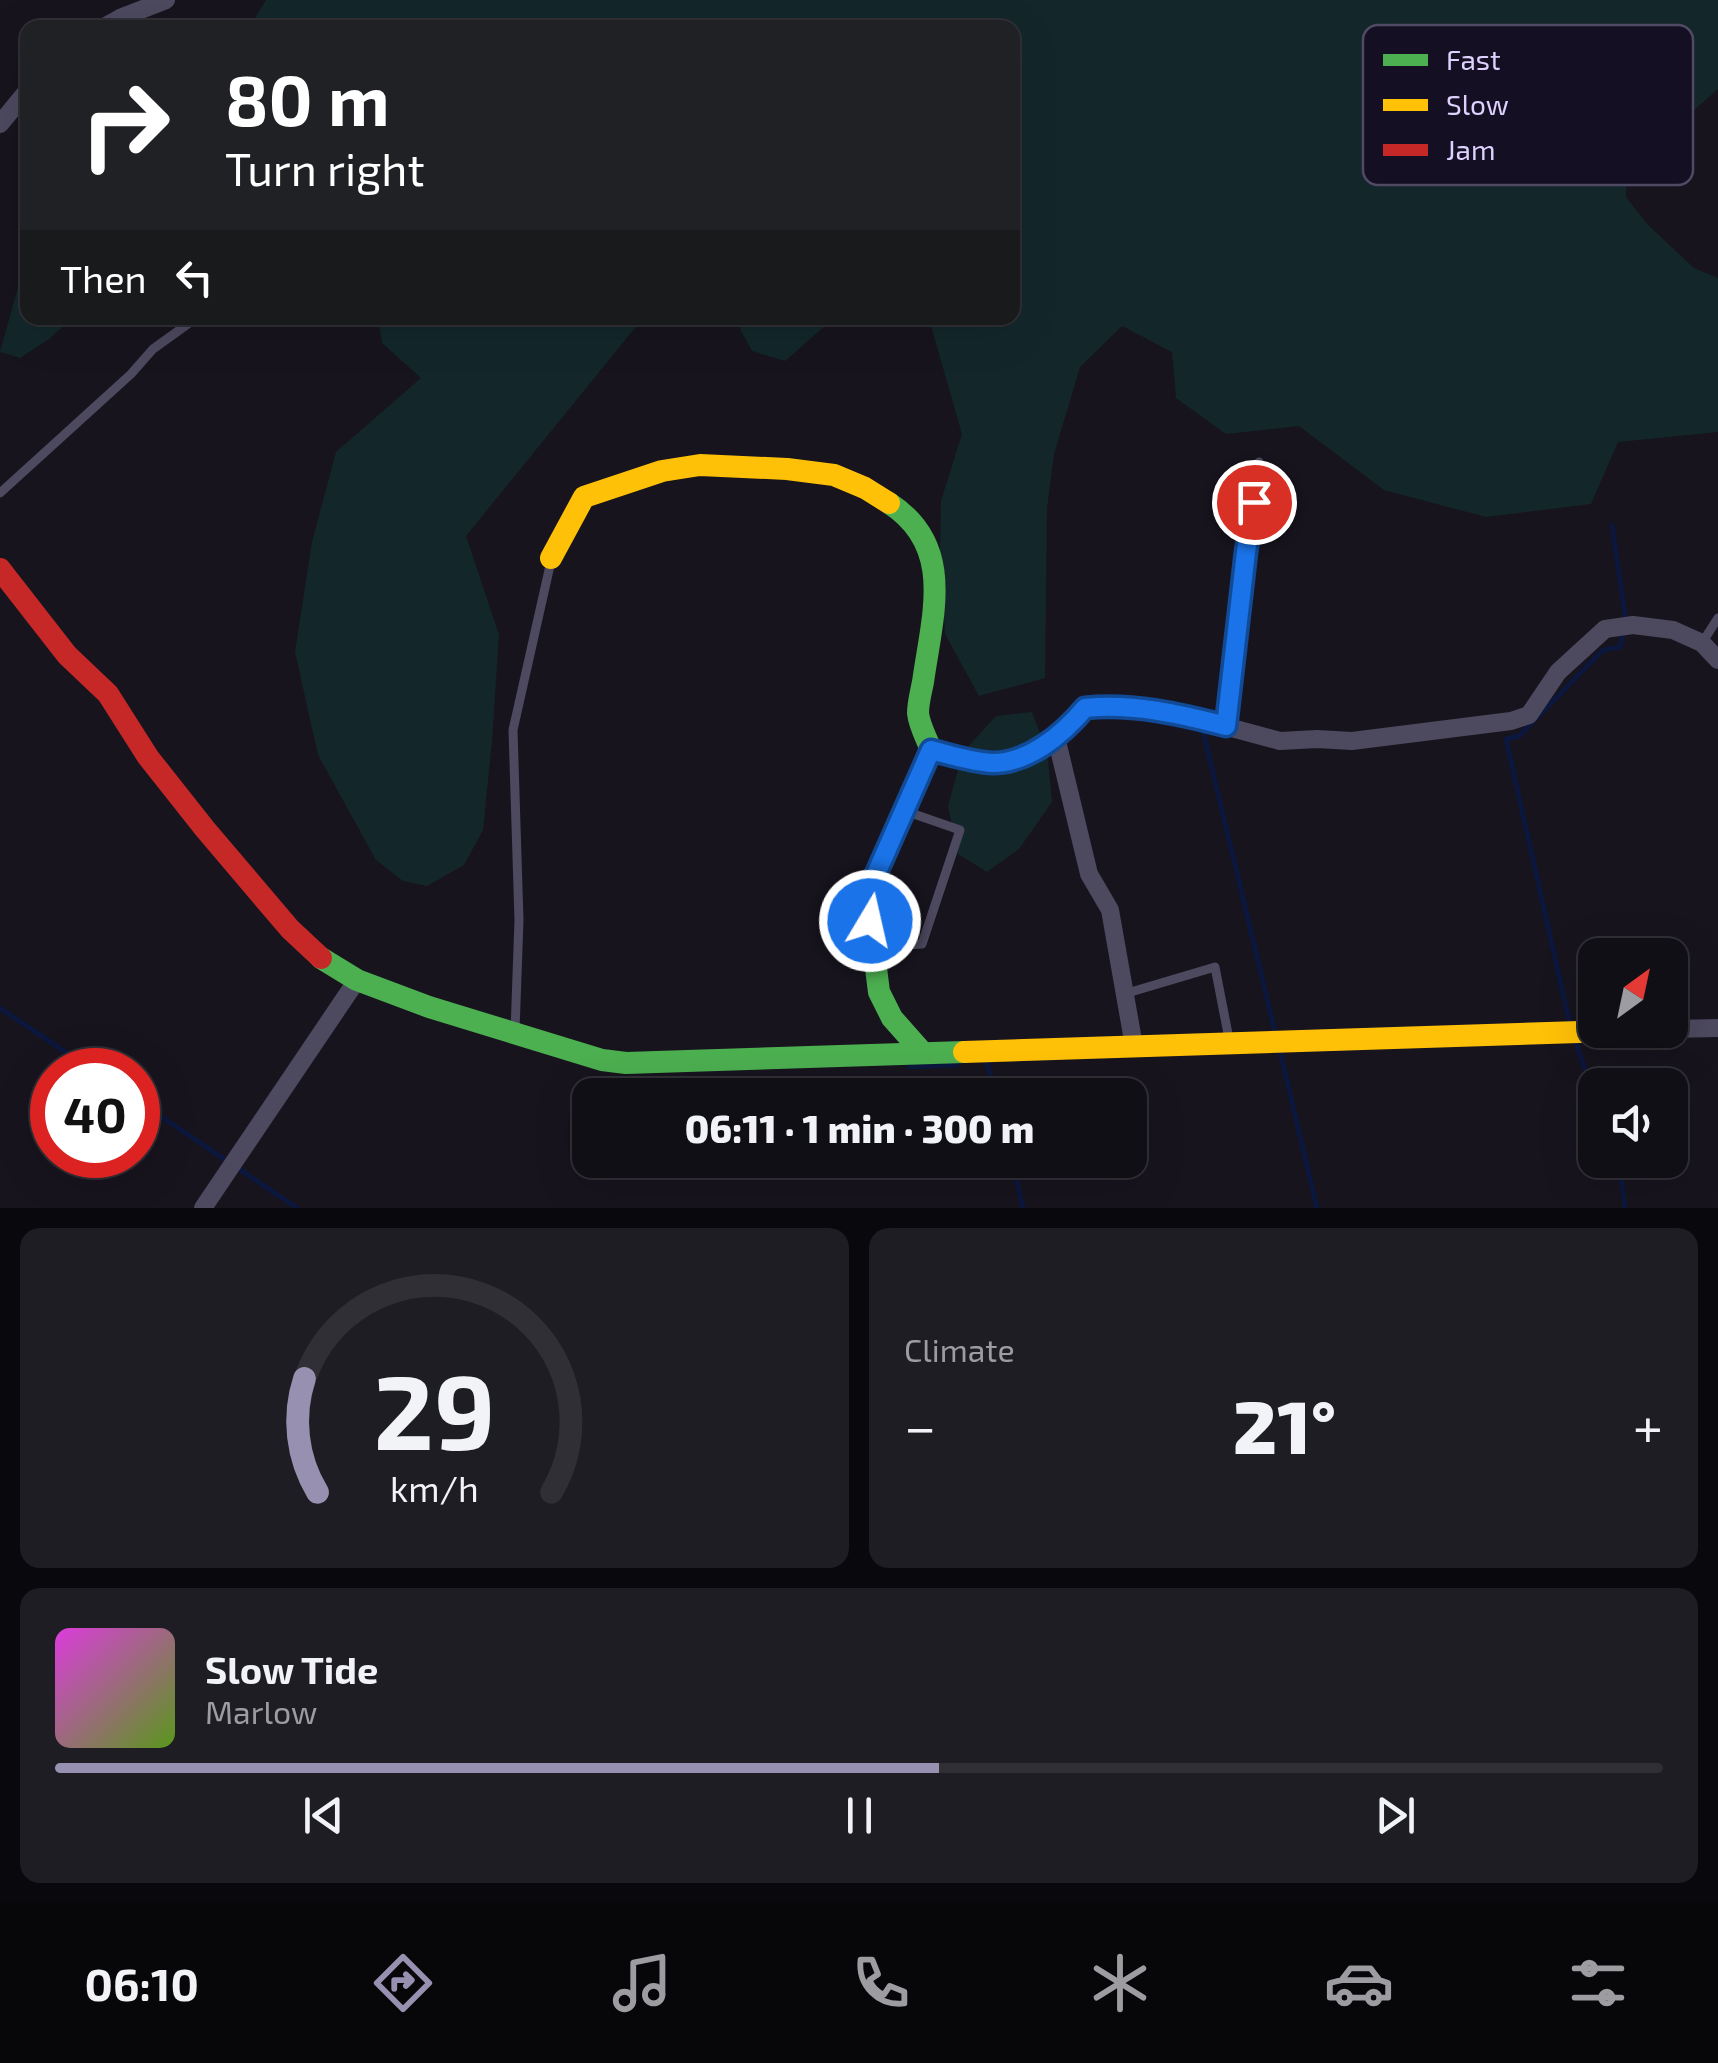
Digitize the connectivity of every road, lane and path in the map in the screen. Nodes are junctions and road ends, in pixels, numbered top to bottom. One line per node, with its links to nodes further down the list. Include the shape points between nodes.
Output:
1 (166, 0): 2 (street)
2 (116, 20)
3 (20, 98): 4 (street)
4 (1, 118)
5 (186, 325): 7 (lane)
6 (1259, 462): 13 (lane)
7 (0, 492)
8 (552, 558): 15 (street, via 584,497 662,471 700,465 787,468 865,488 904,513 930,550 935,596 918,715); 23 (lane, via 513,730)
9 (0, 569): 18 (street, via 108,694 148,757 290,930)
10 (1718, 618): 11 (lane)
11 (1702, 644): 12 (street); 13 (street, via 1672,630 1605,629 1558,672 1529,715 1511,722 1352,741 1280,741)
12 (1718, 660)
13 (1226, 726): 14 (street, via 1108,706 1085,708)
14 (1056, 737): 15 (street, via 1020,759 997,763); 19 (street, via 1089,874 1110,910)
15 (931, 750): 16 (street)
16 (906, 811): 17 (street, via 876,874); 17 (lane, via 960,830 922,944)
17 (872, 947): 26 (street, via 879,992)
18 (357, 980): 23 (street); 27 (street)
19 (1124, 994): 24 (lane, via 1215,968); 25 (street)
20 (1718, 1028): 21 (street)
21 (1688, 1029)
22 (1578, 1032): 24 (street)
23 (515, 1034): 26 (street, via 626,1062)
24 (1230, 1042): 25 (street)
25 (1134, 1046): 26 (street)
26 (923, 1053)
27 (203, 1208)

